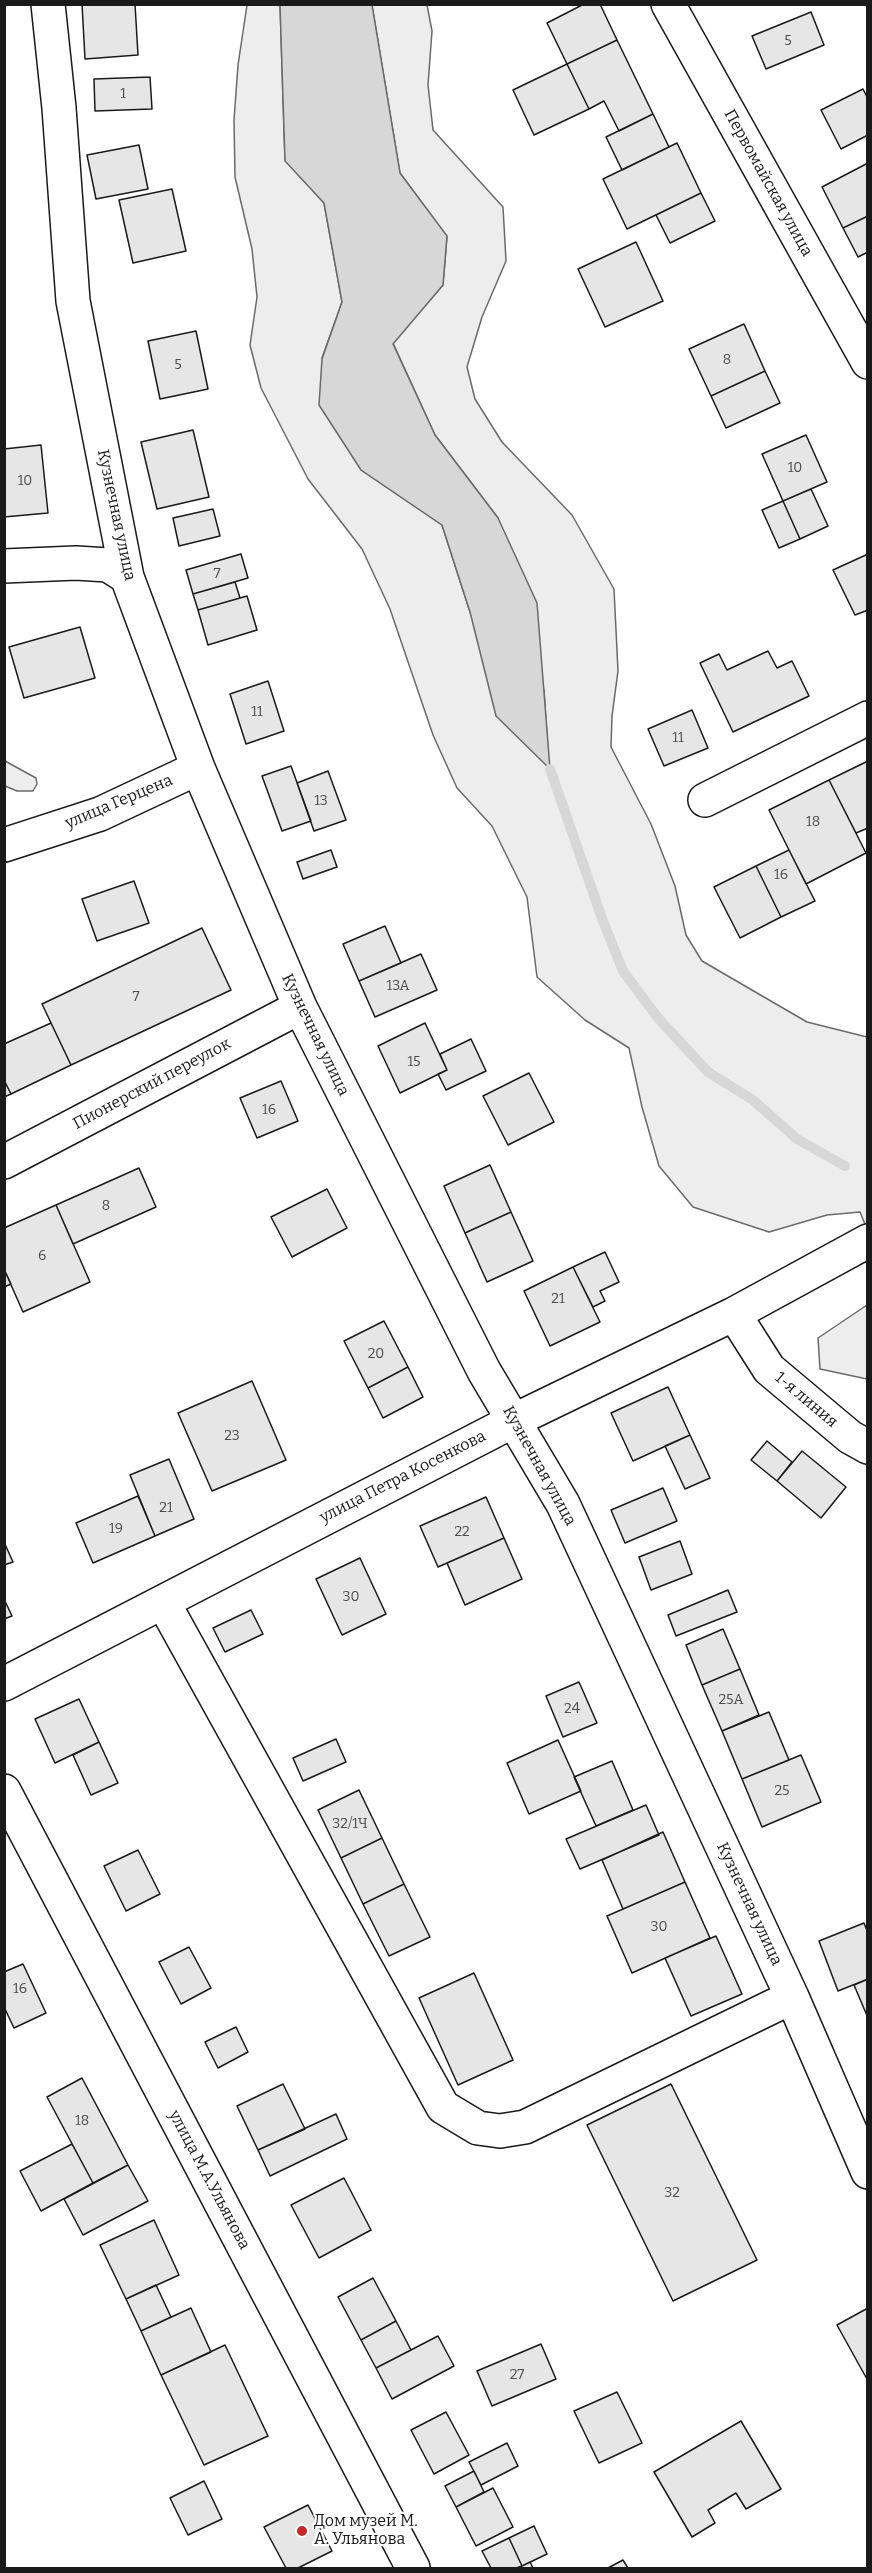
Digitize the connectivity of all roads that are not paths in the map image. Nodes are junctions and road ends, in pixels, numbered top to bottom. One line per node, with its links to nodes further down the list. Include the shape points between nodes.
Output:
1 (48, 4): 5 (street, Кузнечная улица, via 73,301)
2 (668, 4): 3 (street, Первомайская улица)
3 (867, 362)
4 (4, 566): 5 (street, via 108,565)
5 (127, 577): 7 (street, Кузнечная улица)
6 (867, 718): 8 (street)
7 (198, 768): 9 (street, улица Герцена, via 100,814); 10 (street, Кузнечная улица)
8 (705, 800)
9 (4, 845)
10 (300, 1007): 11 (street, Пионерский переулок); 14 (street, Кузнечная улица, via 484,1371)
11 (4, 1161)
12 (867, 1241): 13 (street, улица Петра Косенкова)
13 (734, 1314): 14 (street, улица Петра Косенкова); 15 (street, 1-я линия, via 769,1369)
14 (515, 1420): 16 (street, улица Петра Косенкова); 19 (street, Кузнечная улица, via 562,1504)
15 (867, 1447)
16 (163, 1602): 17 (street, улица Петра Косенкова); 19 (street, via 442,2107 478,2128 500,2131 525,2127)
17 (4, 1684)
18 (4, 1791): 21 (street, улица М.А.Ульянова)
19 (792, 1997): 20 (street, Кузнечная улица)
20 (867, 2172)
21 (413, 2568)

